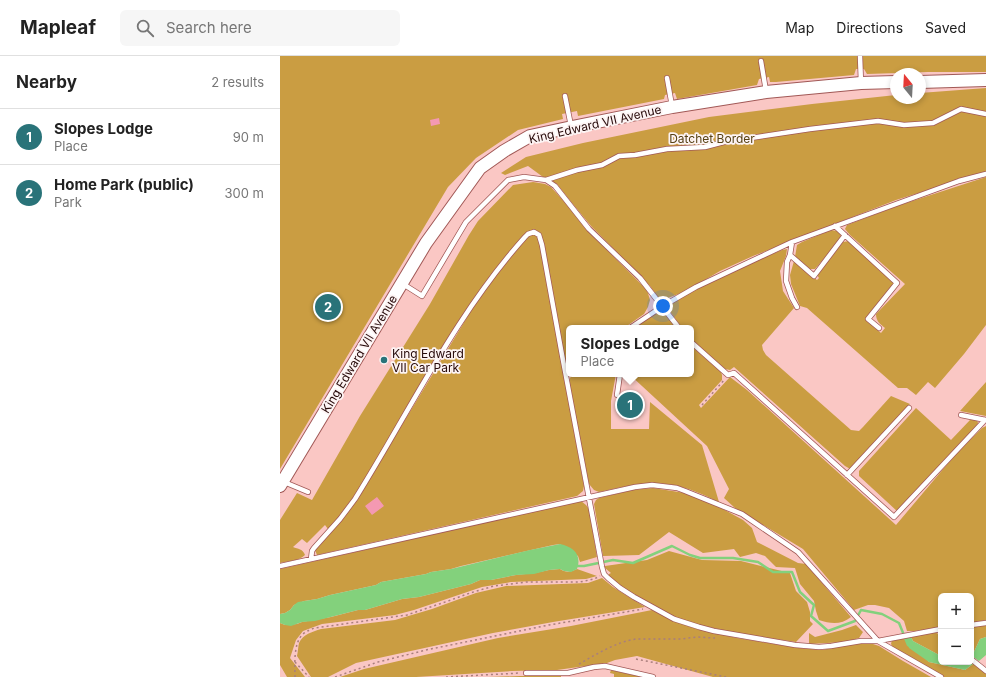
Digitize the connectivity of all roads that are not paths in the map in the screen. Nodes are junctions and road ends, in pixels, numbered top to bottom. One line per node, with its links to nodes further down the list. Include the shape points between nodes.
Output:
1 (860, 56): 7 (lane)
2 (761, 61): 8 (lane)
3 (668, 78): 10 (lane)
4 (986, 80): 6 (main road)
5 (890, 82): 7 (main road, King Edward VII Avenue)
6 (926, 82)
7 (861, 83): 8 (main road, King Edward VII Avenue)
8 (766, 92): 10 (main road, King Edward VII Avenue)
9 (565, 96): 12 (lane)
10 (672, 107): 12 (main road, King Edward VII Avenue)
11 (986, 114): 14 (lane, via 961,109 932,122 904,125 878,121 810,129 705,147 618,156 602,165)
12 (572, 127): 19 (main road, King Edward VII Avenue, via 530,136 480,168 426,243)
13 (986, 174): 15 (lane, via 959,181)
14 (546, 180): 19 (lane, via 524,177 508,180 466,222 422,296); 20 (lane, via 555,186 589,229 640,278)
15 (836, 226): 16 (lane); 17 (lane)
16 (845, 235): 18 (lane, via 814,276); 24 (lane, via 897,282 868,319)
17 (792, 242): 18 (lane); 20 (lane, via 696,287)
18 (790, 255): 21 (lane, via 786,281)
19 (402, 283): 34 (main road, King Edward VII Avenue)
20 (662, 306): 22 (lane); 23 (lane)
21 (797, 307)
22 (634, 325)
23 (677, 325)
24 (878, 328)
25 (694, 345): 33 (lane, via 728,375 734,373)
26 (566, 367): 37 (lane, via 542,245 539,235 531,232 499,267 472,306 359,493 314,548)
27 (568, 377): 36 (lane)
28 (620, 377): 29 (lane)
29 (617, 396)
30 (909, 408): 33 (lane)
31 (961, 415): 32 (lane)
32 (985, 420): 33 (lane, via 894,517)
33 (847, 475)
34 (281, 483): 35 (lane)
35 (308, 492)
36 (589, 497): 37 (lane); 42 (lane, via 635,487 661,486 685,491 742,514 798,552); 42 (lane, via 604,574 620,588 668,616 714,631 795,645 831,646)
37 (311, 559): 38 (lane)
38 (280, 566)
39 (986, 623): 40 (lane)
40 (974, 625)
41 (938, 631): 42 (lane)
42 (878, 641): 48 (lane)
43 (974, 661): 44 (lane)
44 (986, 671)
45 (526, 673): 46 (lane, via 566,673 605,666)
46 (647, 676): 47 (lane)
47 (653, 677)
48 (941, 677)

